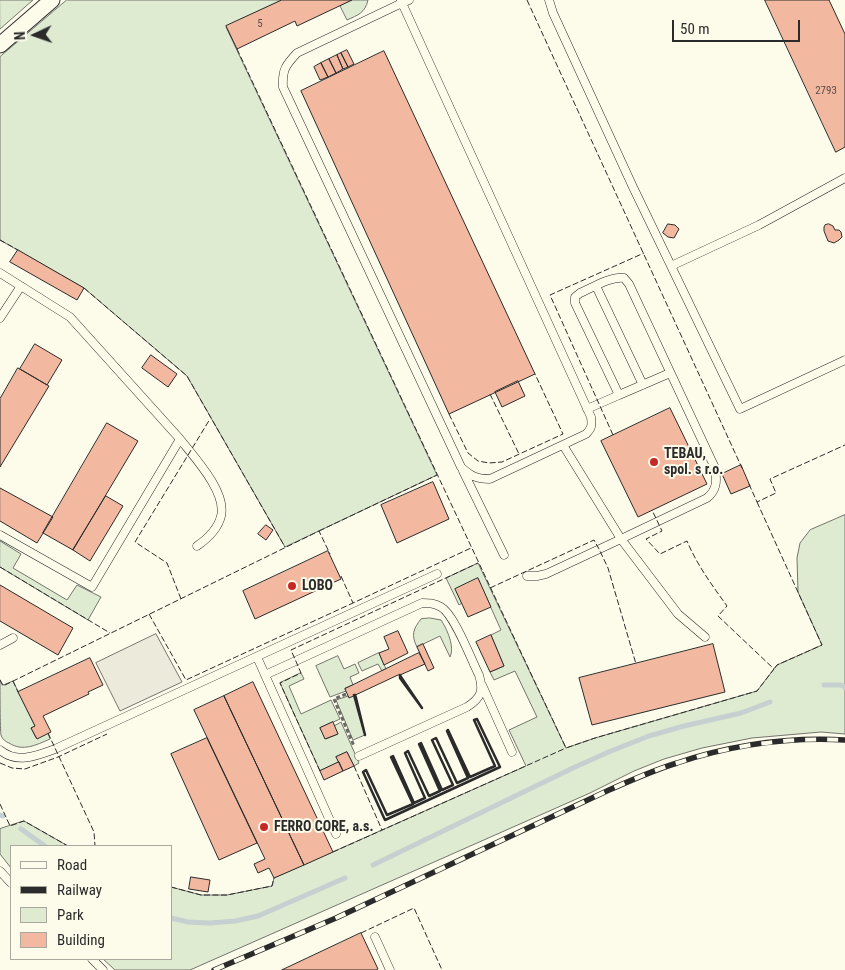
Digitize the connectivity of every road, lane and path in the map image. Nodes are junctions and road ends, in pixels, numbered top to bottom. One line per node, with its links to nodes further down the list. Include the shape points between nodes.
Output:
1 (52, 0): 4 (street)
2 (549, 0): 6 (lane)
3 (404, 1): 15 (lane); 18 (lane, via 297,52 287,64 283,86)
4 (0, 45)
5 (845, 178): 6 (lane, via 759,225)
6 (671, 266): 11 (lane, via 740,409)
7 (0, 273): 8 (lane)
8 (21, 286): 10 (lane); 16 (lane, via 70,317)
9 (596, 286): 12 (lane, via 618,277 624,278); 13 (lane); 14 (lane, via 576,297 575,303)
10 (0, 318)
11 (845, 360)
12 (670, 373): 13 (lane); 20 (lane, via 715,468 716,487 707,498)
13 (643, 385): 14 (lane)
14 (619, 395): 15 (lane)
15 (587, 409): 17 (lane, via 591,429)
16 (180, 439): 19 (lane, via 92,587); 21 (lane, via 214,484 221,503 221,516 216,526)
17 (563, 445): 18 (lane, via 490,479 471,476); 20 (lane)
18 (462, 467): 22 (lane)
19 (0, 535)
20 (621, 539): 24 (lane, via 546,574); 25 (lane, via 678,614)
21 (197, 546)
22 (504, 555)
23 (438, 574): 28 (lane)
24 (527, 576)
25 (705, 636)
26 (13, 638): 27 (lane)
27 (0, 645)
28 (256, 657): 29 (lane); 32 (lane, via 55,750 22,759)
29 (265, 675): 30 (lane, via 422,603 431,602 450,616); 35 (lane)
30 (482, 685): 33 (lane); 34 (lane, via 476,701 467,707)
31 (346, 694): 34 (path, via 334,699)
32 (0, 750)
33 (512, 752)
34 (359, 756)
35 (336, 834)
36 (0, 871): 37 (lane)
37 (10, 882)
38 (374, 937): 41 (lane)
39 (93, 960): 40 (lane)
40 (103, 970)
41 (390, 970)

